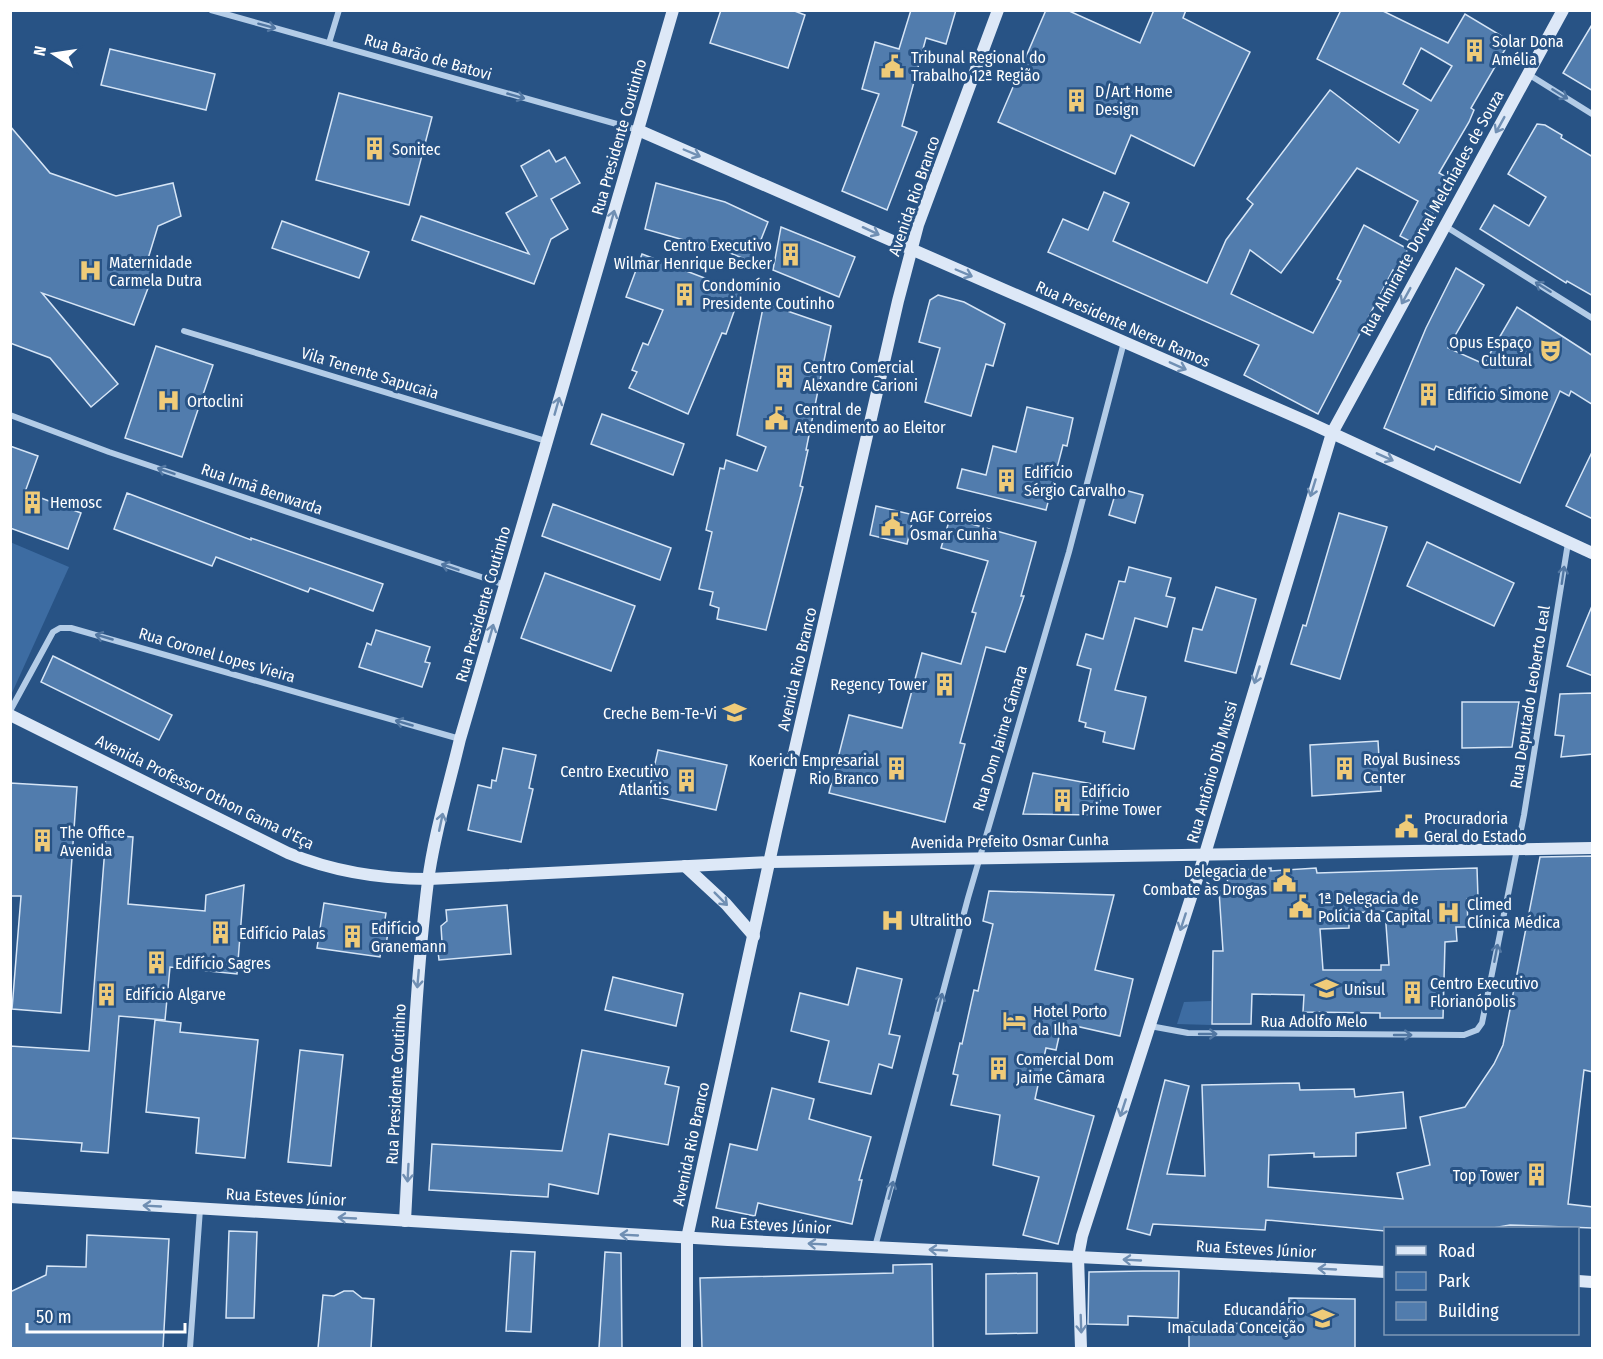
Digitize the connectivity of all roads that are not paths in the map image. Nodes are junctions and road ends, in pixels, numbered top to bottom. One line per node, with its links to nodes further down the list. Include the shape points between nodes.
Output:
1 (211, 10): 6 (street, Rua Barão de Batovi, one-way to 6)
2 (339, 10): 6 (street)
3 (673, 10): 9 (street, Rua Presidente Coutinho)
4 (998, 10): 11 (street, Avenida Rio Branco)
5 (1563, 10): 7 (street, Rua Almirante Dorval Melchíades de Souza)
6 (329, 43): 9 (street, Rua Barão de Batovi, one-way to 9)
7 (1528, 74): 8 (street, one-way to 8); 10 (street, Rua Almirante Dorval Melchíades de Souza, one-way to 10)
8 (1593, 114)
9 (638, 130): 11 (street, Rua Presidente Nereu Ramos, one-way to 11); 17 (street, Rua Presidente Coutinho, one-way to 9)
10 (1444, 225): 12 (street, one-way to 10); 16 (street, Rua Almirante Dorval Melchíades de Souza, one-way to 16)
11 (911, 249): 14 (street, Rua Presidente Nereu Ramos, one-way to 14); 27 (street, Avenida Rio Branco)
12 (1593, 318)
13 (184, 331): 17 (street, Vila Tenente Sapucaia)
14 (1124, 342): 16 (street, Rua Presidente Nereu Ramos, one-way to 16); 26 (street, Rua Dom Jaime Câmara, via 1069,552)
15 (10, 415): 20 (street, Rua Irmã Benwarda, one-way to 15)
16 (1332, 433): 18 (street, Rua Presidente Nereu Ramos, one-way to 18); 25 (street, Rua Antônio Dib Mussi, one-way to 25)
17 (547, 441): 20 (street, Rua Presidente Coutinho)
18 (1568, 543): 19 (street, Rua Presidente Nereu Ramos); 24 (street, Rua Deputado Leoberto Leal, one-way to 18)
19 (1593, 553)
20 (506, 585): 22 (street, Rua Presidente Coutinho, one-way to 20)
21 (10, 713): 22 (street, Rua Coronel Lopes Vieira, one-way to 21, via 71,628 53,632); 29 (street, Avenida Professor Othon Gama d'Eça, via 259,840 315,864 389,878)
22 (460, 739): 29 (street, Rua Presidente Coutinho, one-way to 22)
23 (1593, 848): 24 (street, Avenida Prefeito Osmar Cunha)
24 (1517, 849): 25 (street, Avenida Prefeito Osmar Cunha); 32 (street, Rua Deputado Leoberto Leal, one-way to 24, via 1482,1023)
25 (1205, 854): 26 (street, Avenida Prefeito Osmar Cunha); 31 (street, Rua Antônio Dib Mussi, one-way to 31)
26 (978, 858): 27 (street, Avenida Prefeito Osmar Cunha); 37 (street, Rua Dom Jaime Câmara, one-way to 26)
27 (770, 862): 28 (street, Avenida Prefeito Osmar Cunha); 30 (street, Avenida Rio Branco)
28 (685, 866): 29 (street, Avenida Prefeito Osmar Cunha); 30 (street, one-way to 30, via 726,903)
29 (429, 879): 35 (street, Rua Presidente Coutinho, one-way to 35, via 416,1007)
30 (754, 936): 36 (street, Avenida Rio Branco)
31 (1150, 1026): 32 (street, Rua Adolfo Melo, one-way to 32, via 1199,1034 1464,1035); 38 (street, Rua Antônio Dib Mussi, one-way to 38)
32 (1477, 1030)
33 (10, 1197): 34 (street, Rua Esteves Júnior, one-way to 33)
34 (200, 1209): 35 (street, Rua Esteves Júnior, one-way to 34); 40 (street)
35 (405, 1221): 36 (street, Rua Esteves Júnior, one-way to 35)
36 (687, 1238): 37 (street, Rua Esteves Júnior, one-way to 36); 41 (street, Avenida Rio Branco)
37 (875, 1247): 38 (street, Rua Esteves Júnior, one-way to 37)
38 (1078, 1257): 39 (street, Rua Esteves Júnior, one-way to 38); 42 (street, Rua Antônio Dib Mussi, one-way to 42)
39 (1384, 1272)
40 (190, 1348)
41 (687, 1348)
42 (1081, 1348)

